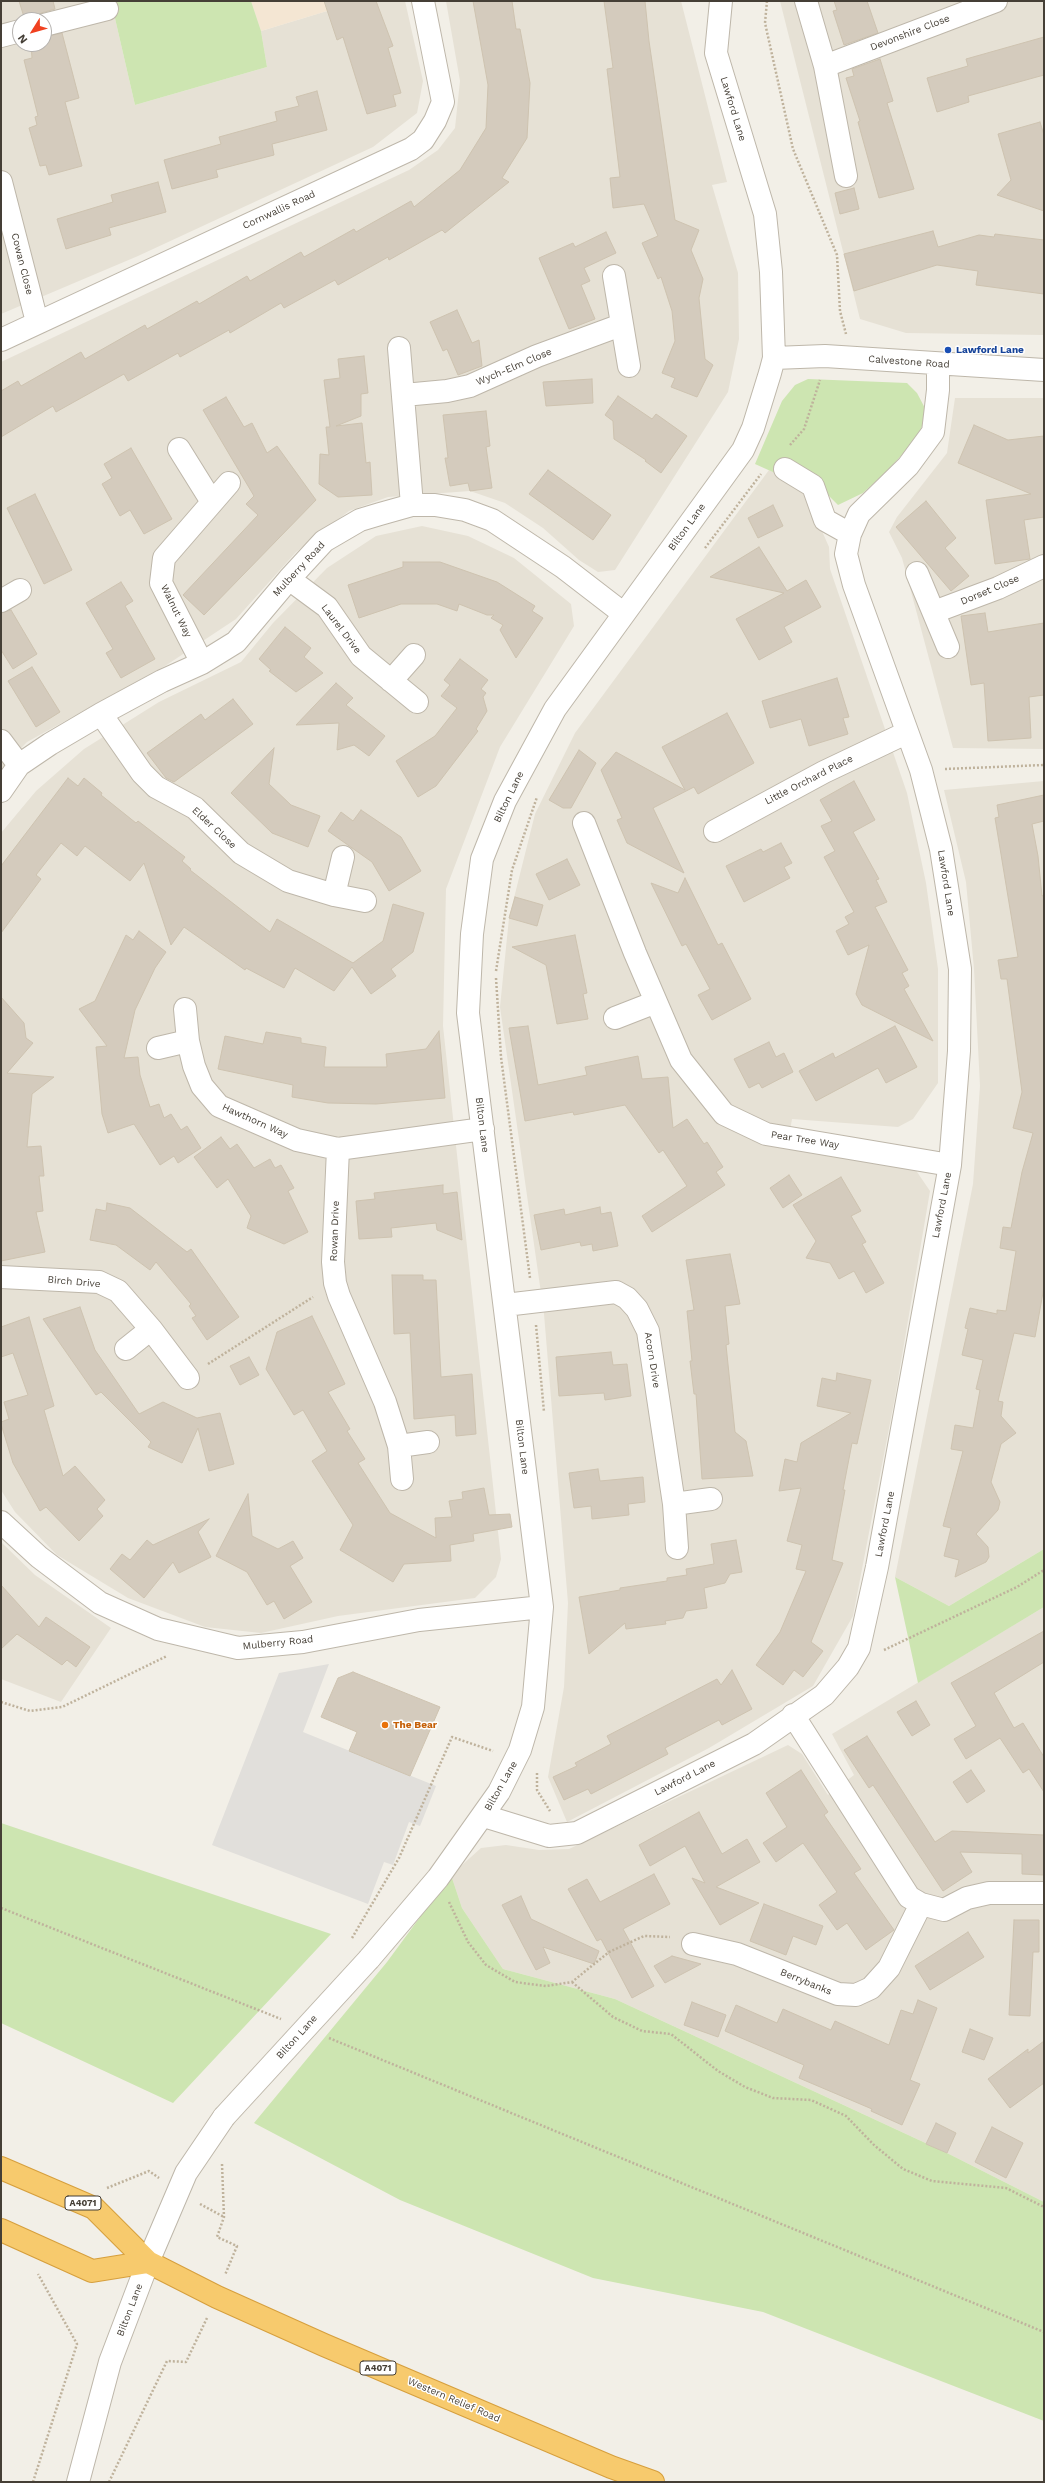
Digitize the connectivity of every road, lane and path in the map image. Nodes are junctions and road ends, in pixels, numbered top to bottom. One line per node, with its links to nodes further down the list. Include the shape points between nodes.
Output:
1 (423, 1): 15 (street, Cornwallis Road, via 443,102 423,140 412,149)
2 (721, 1): 20 (street, Lawford Lane, via 716,52 765,214 772,272)
3 (767, 1): 14 (path, via 765,23 794,149 837,255)
4 (806, 1): 10 (street)
5 (996, 1): 10 (street, Devonshire Close)
6 (107, 9): 7 (street)
7 (52, 23)
8 (12, 33): 9 (street)
9 (1, 36)
10 (825, 66): 11 (street)
11 (846, 176)
12 (1, 182): 15 (street, Cowan Close)
13 (614, 276): 16 (street)
14 (840, 310)
15 (37, 322): 17 (street, Cornwallis Road)
16 (621, 325): 22 (street); 24 (street, Wych-Elm Close, via 537,356 470,386)
17 (1, 340)
18 (399, 348): 24 (street)
19 (820, 356): 20 (street, Calvestone Road); 21 (street, Calvestone Road); 25 (path, via 820,379 804,428)
20 (774, 358): 39 (street, Bilton Lane, via 753,428 742,450)
21 (938, 365): 23 (street, Calvestone Road); 31 (street, Lawford Lane, via 933,432 908,466 859,514)
22 (629, 366)
23 (1044, 370)
24 (404, 395): 30 (street)
25 (788, 446)
26 (179, 449): 29 (street)
27 (775, 469): 31 (street, via 813,486 825,520); 32 (path)
28 (229, 484): 29 (street, Walnut Way)
29 (212, 502): 42 (street, Walnut Way, via 164,558 161,583)
30 (412, 506): 35 (street, Mulberry Road, via 360,520 342,530 324,542); 39 (street, Mulberry Road, via 436,505 492,520 563,567)
31 (850, 534): 46 (street, Lawford Lane, via 846,554 854,585)
32 (703, 550)
33 (1044, 566): 38 (street, Dorset Close, via 998,588)
34 (917, 573): 38 (street)
35 (288, 579): 42 (street, Mulberry Road, via 236,642); 43 (street, Laurel Drive, via 327,607 361,656)
36 (20, 590): 37 (street)
37 (1, 601)
38 (934, 612): 40 (street)
39 (624, 614): 63 (street, Bilton Lane, via 555,709 505,801 482,859 472,934 468,1013)
40 (948, 647)
41 (414, 655): 43 (street)
42 (202, 663): 45 (street, Mulberry Road)
43 (391, 682): 44 (street, Laurel Drive)
44 (417, 702)
45 (101, 714): 48 (street, Mulberry Road); 56 (street, Elder Close, via 142,773 156,787 195,808 241,853 288,881)
46 (906, 733): 50 (street, Lawford Lane); 54 (street, Little Orchard Place, via 824,772)
47 (1, 741): 48 (street)
48 (19, 765): 51 (street, Mulberry Road)
49 (1044, 765): 50 (path)
50 (920, 770): 65 (street, Lawford Lane, via 941,849 960,969 959,1051)
51 (1, 791)
52 (540, 791): 68 (path, via 512,870 496,974 501,1057)
53 (584, 823): 58 (street, Pear Tree Way)
54 (715, 831)
55 (343, 857): 56 (street)
56 (334, 895): 57 (street, Elder Close)
57 (365, 901)
58 (656, 1002): 60 (street); 65 (street, Pear Tree Way, via 681,1060 724,1114 766,1134)
59 (185, 1009): 61 (street, Hawthorn Way)
60 (615, 1018)
61 (188, 1041): 62 (street); 64 (street, Hawthorn Way, via 202,1086 219,1106 297,1140)
62 (158, 1048)
63 (483, 1130): 64 (street); 69 (street, Bilton Lane)
64 (338, 1149): 67 (street, Rowan Drive, via 333,1262)
65 (950, 1165): 86 (street, Lawford Lane, via 864,1634 848,1667 824,1694)
66 (1, 1277): 70 (street, Birch Drive, via 99,1282 118,1290)
67 (335, 1283): 72 (path); 75 (street, Rowan Drive, via 385,1402)
68 (533, 1302): 69 (street, Acorn Drive); 73 (path); 78 (street, Acorn Drive, via 616,1292 627,1298 640,1314 648,1331)
69 (505, 1305): 82 (street, Bilton Lane)
70 (151, 1329): 71 (street); 72 (street, Birch Drive)
71 (126, 1349)
72 (188, 1378)
73 (545, 1417)
74 (428, 1442): 75 (street)
75 (399, 1446): 76 (street, Rowan Drive)
76 (402, 1479)
77 (711, 1498): 78 (street)
78 (674, 1504): 80 (street, Acorn Drive)
79 (1, 1522): 82 (street, Mulberry Road, via 39,1557 100,1603 158,1629 238,1648 303,1642 420,1620)
80 (677, 1548)
81 (1044, 1570): 83 (path, via 1017,1586)
82 (542, 1607): 87 (street, Bilton Lane, via 533,1707)
83 (883, 1650)
84 (168, 1656): 85 (path, via 62,1707 30,1711)
85 (1, 1702)
86 (793, 1715): 90 (street, Lawford Lane, via 754,1744 577,1833); 93 (street, via 909,1897)
87 (516, 1759): 89 (street, Bilton Lane); 96 (path, via 452,1737 399,1858)
88 (536, 1769): 90 (path, via 537,1790)
89 (484, 1816): 90 (street, Lawford Lane, via 549,1836); 91 (street, Bilton Lane)
90 (565, 1835)
91 (438, 1878): 98 (path, via 468,1942 486,1965 515,1982 546,1986); 104 (street, Bilton Lane, bridge, via 369,1959 224,2117 186,2173)
92 (1044, 1893): 93 (street, via 989,1893 968,1898 944,1910)
93 (921, 1904): 97 (street, Berrybanks, via 889,1968 871,1988 856,1994 838,1994 737,1954)
94 (1, 1908): 99 (path)
95 (670, 1938): 98 (path, via 644,1936 609,1952)
96 (351, 1940)
97 (693, 1944)
98 (572, 1982): 102 (path, via 613,2017 642,2031 671,2034 718,2071 745,2087 773,2098 811,2100 846,2116 874,2145 903,2169 932,2181 1006,2188)
99 (285, 2020)
100 (328, 2038): 105 (path)
101 (1, 2168): 104 (highway, Western Relief Road / A4071, via 94,2208)
102 (1044, 2207)
103 (1, 2230): 104 (highway, via 92,2271)
104 (148, 2262): 106 (street, Bilton Lane, via 110,2362); 107 (highway, Western Relief Road / A4071, via 217,2297 324,2345 611,2467)
105 (1044, 2332)
106 (78, 2482)
107 (653, 2482)

